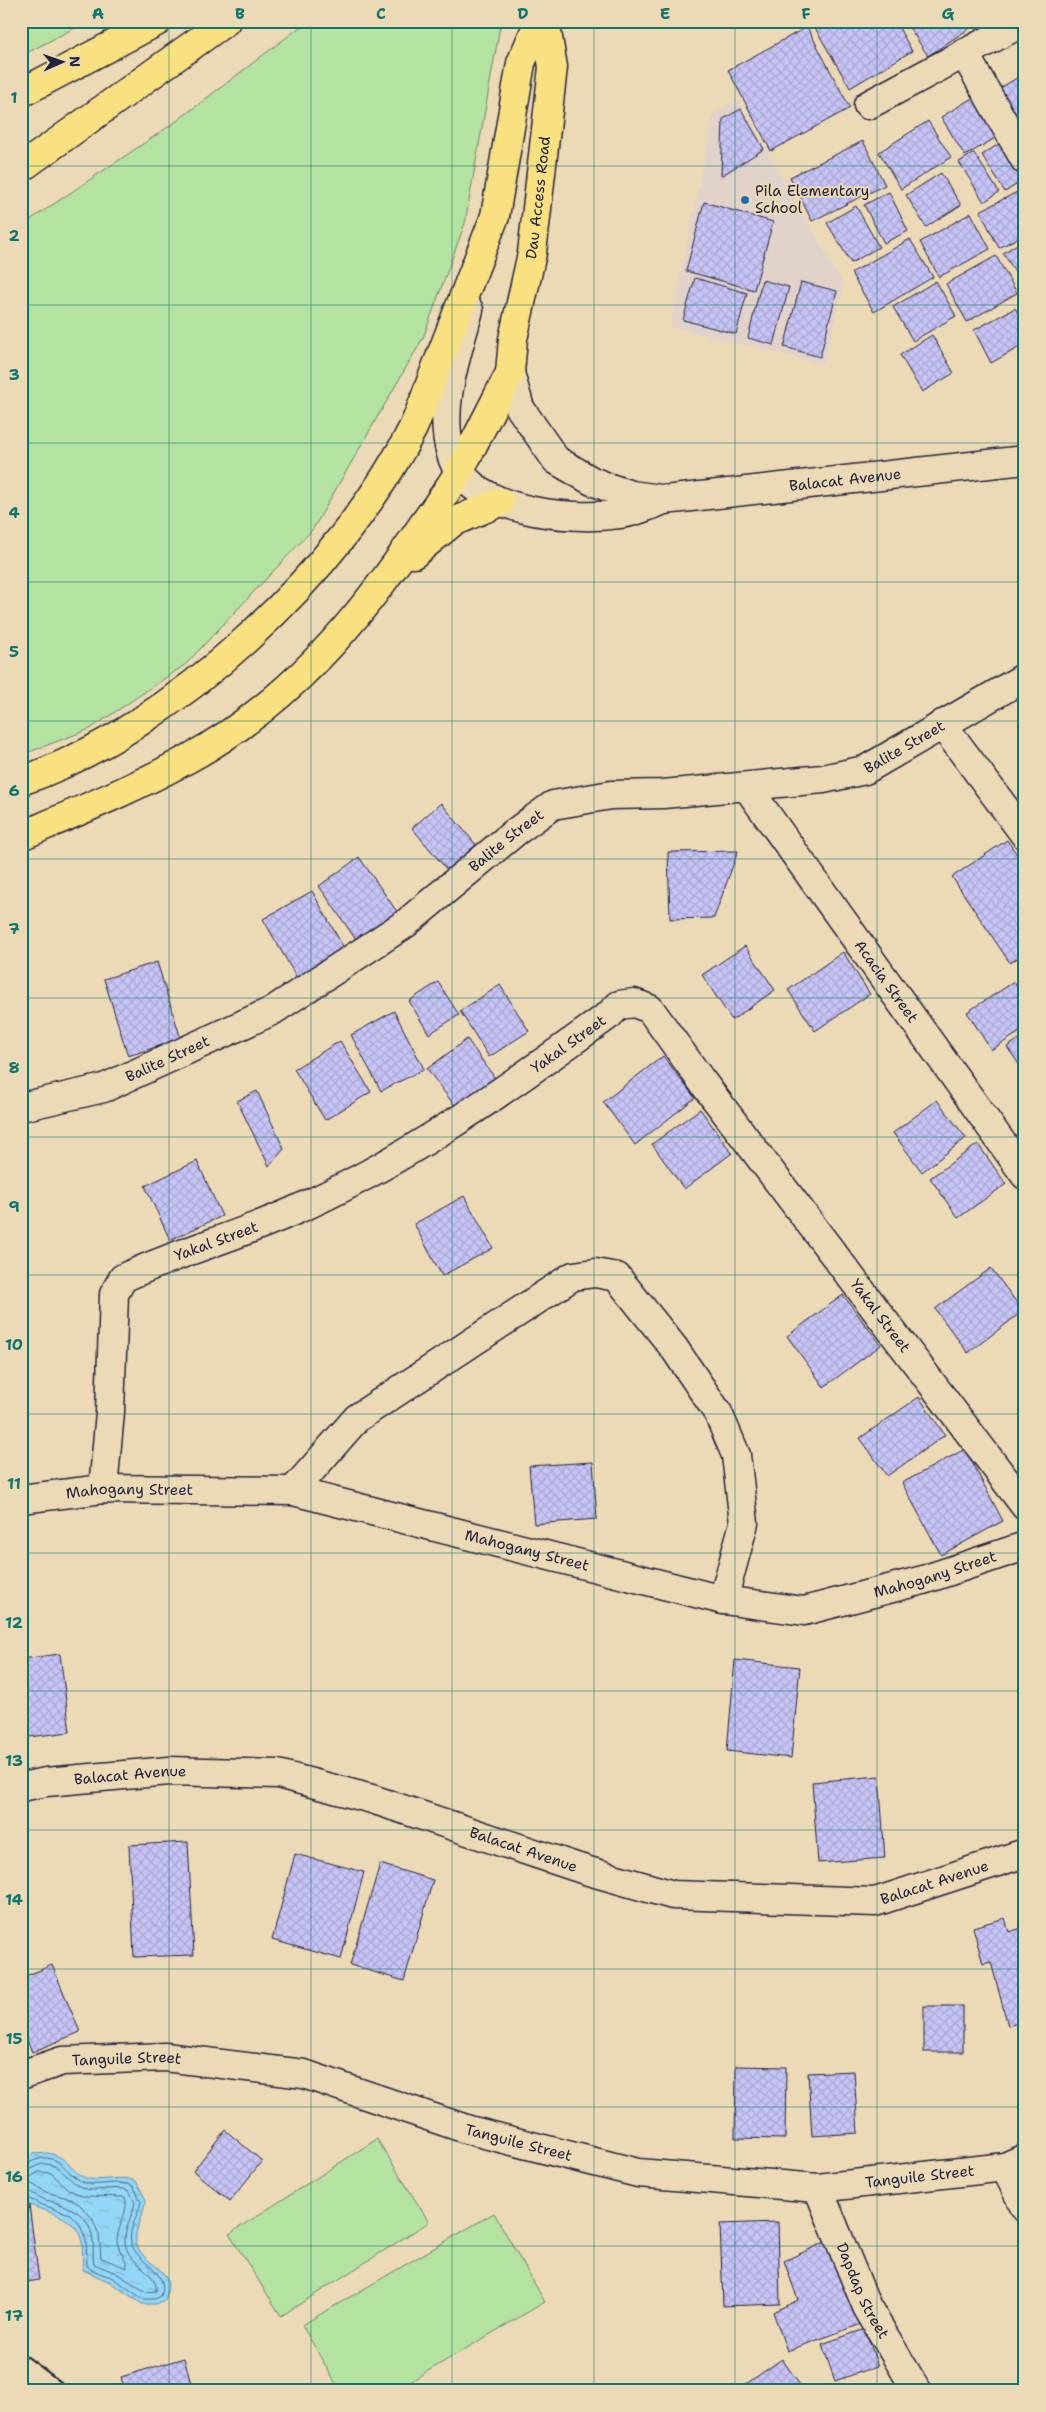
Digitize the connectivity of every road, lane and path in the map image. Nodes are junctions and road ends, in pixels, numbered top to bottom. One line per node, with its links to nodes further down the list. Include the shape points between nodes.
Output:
1 (158, 21): 7 (main road)
2 (226, 21): 10 (main road)
3 (539, 21): 11 (main road, via 521,63)
4 (544, 21): 12 (main road, Dau Access Road, via 553,66 532,252 513,339)
5 (1024, 21): 6 (street)
6 (964, 54): 8 (street); 9 (street)
7 (21, 93)
8 (868, 105)
9 (1025, 160)
10 (21, 168)
11 (495, 216): 14 (street, via 455,361 447,407 450,453); 20 (main road, via 413,427 379,483 314,568 233,651 186,690 114,739 50,771)
12 (510, 373): 14 (main road); 15 (street, Balacat Avenue, via 520,408 556,460 610,488)
13 (1025, 460): 15 (street, Balacat Avenue)
14 (459, 471): 16 (street, Balacat Avenue, via 486,495); 17 (main road)
15 (664, 500): 16 (street, Balacat Avenue, via 622,514 603,515 538,512)
16 (500, 502): 17 (main road, via 453,522)
17 (387, 579): 23 (main road, via 305,673 222,737 186,760)
18 (1025, 676): 19 (street, Balite Street)
19 (942, 724): 21 (street, Balite Street, via 865,770 823,779); 22 (street)
20 (21, 781)
21 (747, 787): 24 (street, Balite Street, via 610,795 553,805 514,833 405,924 272,1011 104,1088); 25 (street, Acacia Street)
22 (1025, 835)
23 (21, 836)
24 (21, 1107)
25 (1025, 1175)
26 (103, 1489): 27 (street, Mahogany Street); 28 (street, Mahogany Street); 29 (street, Yakal Street, via 110,1412 114,1294 123,1278 289,1213 366,1174 469,1115 609,1015 618,1005 634,1003 650,1009)
27 (293, 1491): 31 (street, Mahogany Street); 31 (street, via 357,1418 573,1276 595,1273 617,1277 674,1348 718,1413 736,1455 744,1522)
28 (21, 1499)
29 (1025, 1506)
30 (1025, 1546): 31 (street, Mahogany Street, via 923,1580 804,1611)
31 (723, 1600)
32 (21, 1787): 33 (street, Balacat Avenue, via 169,1771 278,1774 372,1799 585,1870 674,1895 875,1902)
33 (1025, 1853)
34 (21, 2075): 36 (street, Tanguile Street, via 62,2061 165,2057 304,2074 469,2130 638,2173)
35 (1015, 2162): 36 (street, Tanguile Street); 37 (street)
36 (818, 2188): 40 (street, Dapdap Street, via 867,2307)
37 (1025, 2208)
38 (21, 2367): 39 (lane)
39 (53, 2391)
40 (917, 2391)

